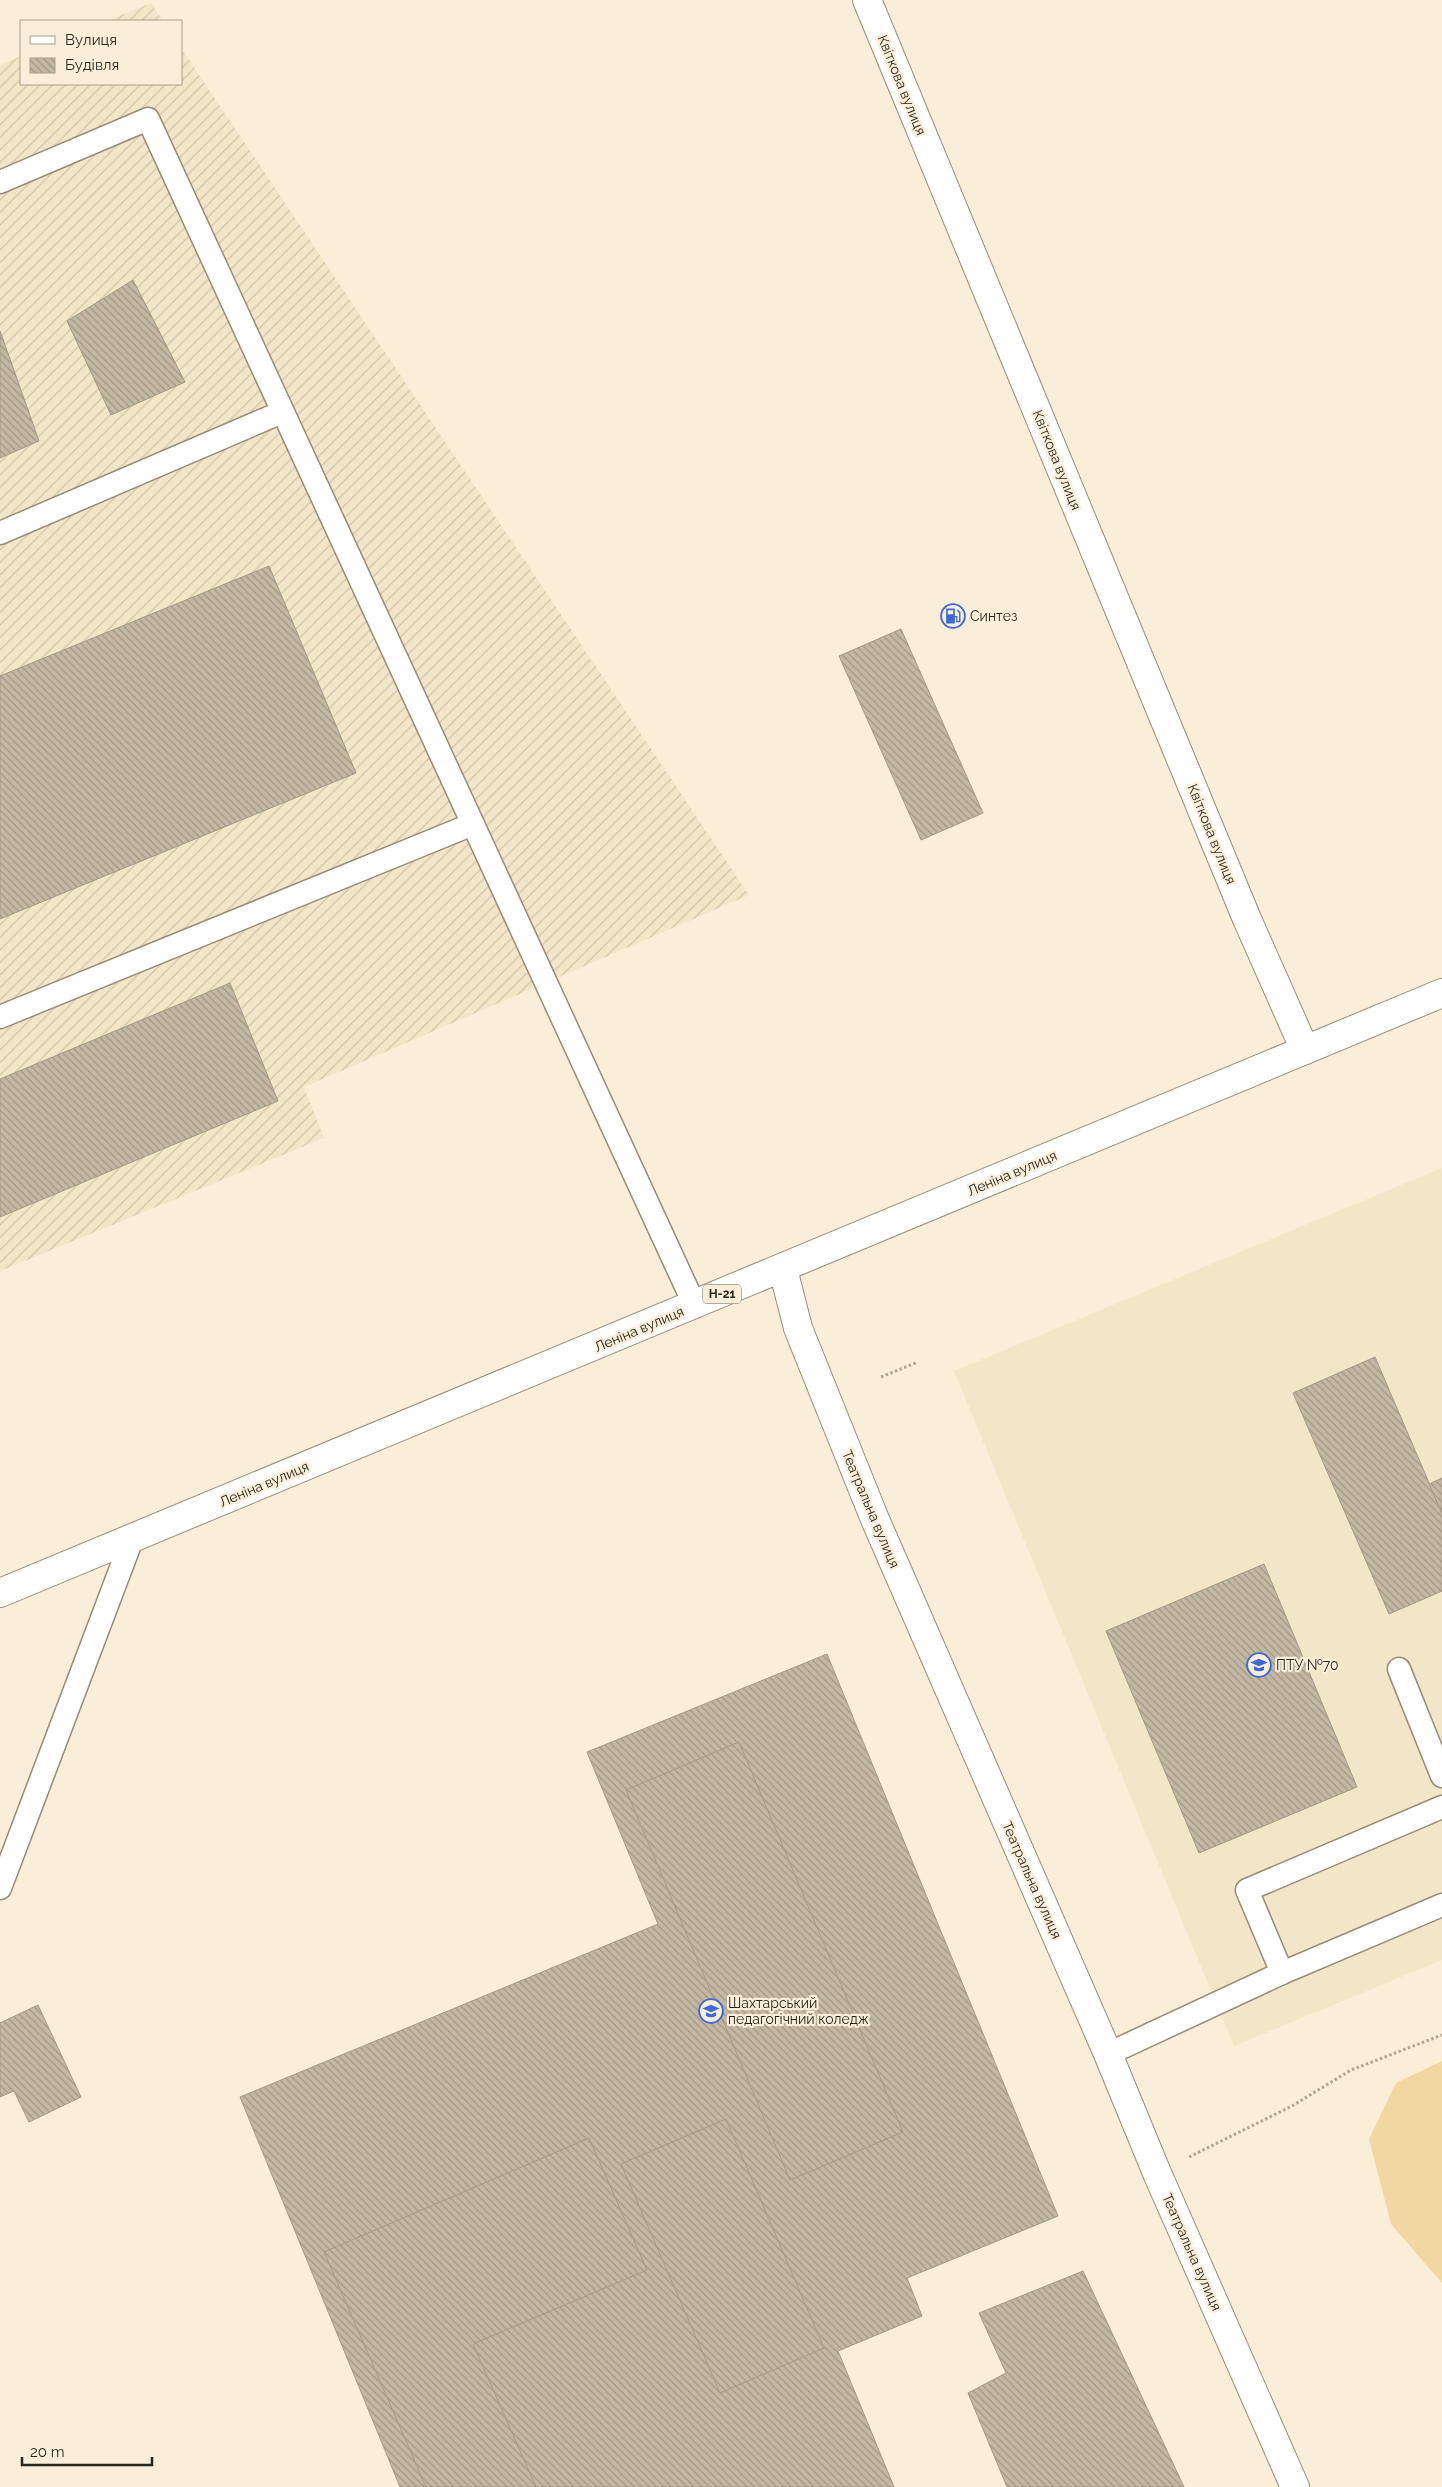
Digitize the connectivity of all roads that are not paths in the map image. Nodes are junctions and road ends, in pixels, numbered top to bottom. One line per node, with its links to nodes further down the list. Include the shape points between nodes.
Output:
1 (867, 0): 8 (street, Квіткова вулиця, via 1247,919)
2 (0, 182): 3 (lane, via 148,119)
3 (282, 412): 4 (lane); 5 (lane)
4 (0, 534)
5 (473, 824): 7 (lane); 10 (lane)
6 (1442, 993): 8 (street, Леніна вулиця / Н-21)
7 (0, 1017)
8 (1305, 1050): 9 (street, Леніна вулиця / Н-21)
9 (783, 1269): 10 (street, Леніна вулиця / Н-21); 19 (street, Театральна вулиця, via 798,1328 874,1516)
10 (695, 1306): 11 (street, Леніна вулиця / Н-21)
11 (132, 1539): 12 (street, Леніна вулиця / Н-21); 16 (lane)
12 (0, 1593)
13 (1399, 1668): 14 (lane)
14 (1442, 1776)
15 (1442, 1807): 18 (lane, via 1247,1890)
16 (0, 1888)
17 (1442, 1905): 18 (lane)
18 (1282, 1973): 19 (lane)
19 (1108, 2054): 20 (street, Театральна вулиця)
20 (1295, 2487)

